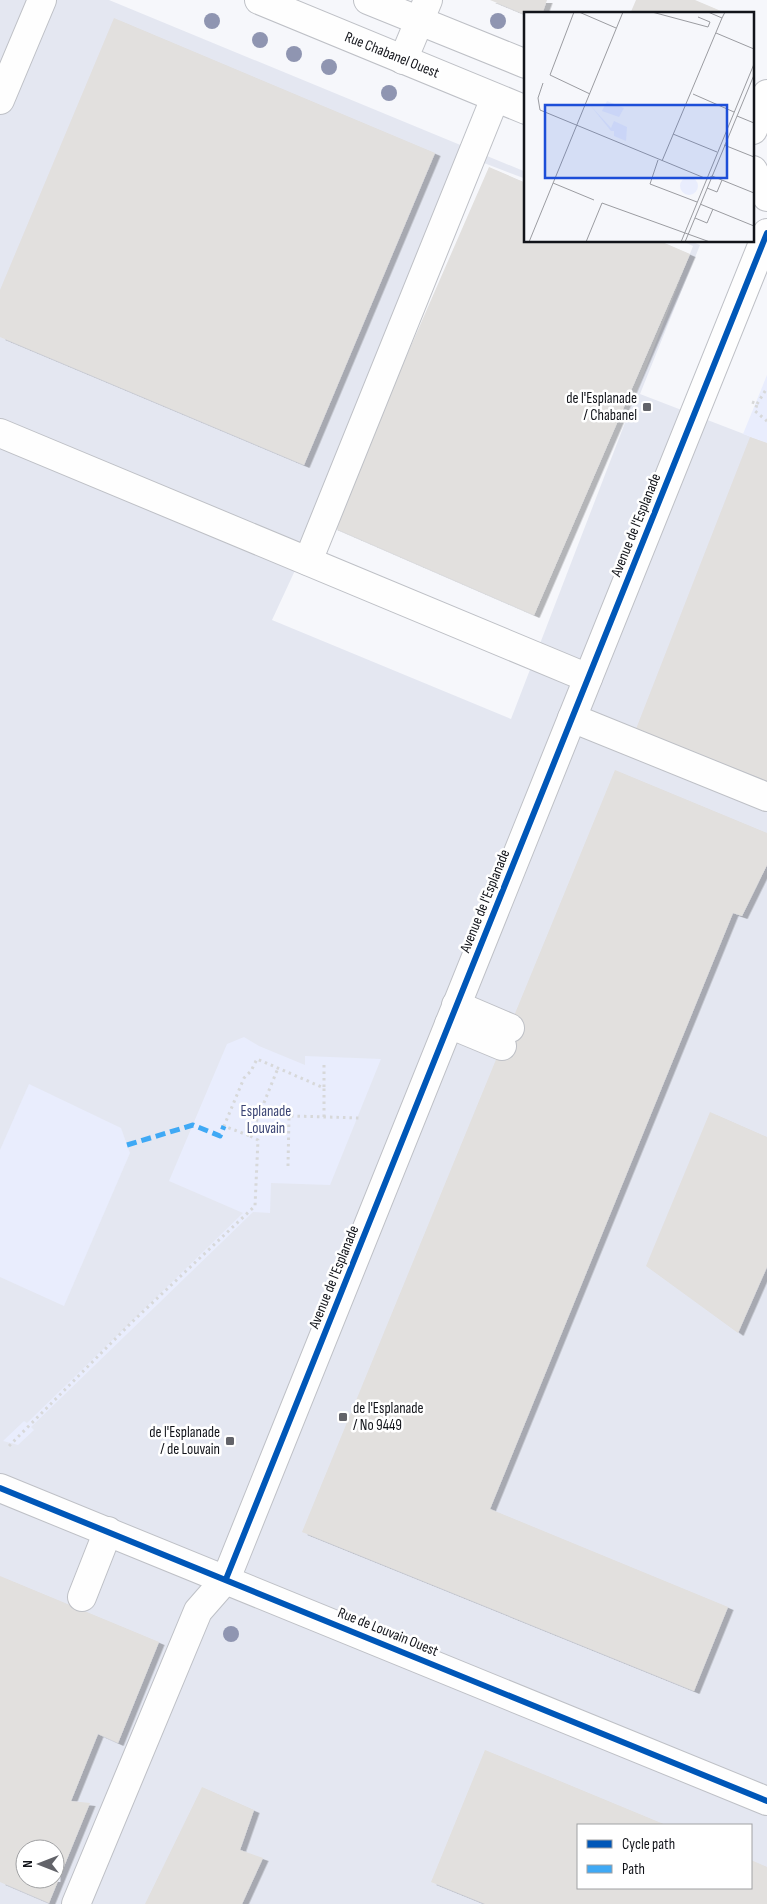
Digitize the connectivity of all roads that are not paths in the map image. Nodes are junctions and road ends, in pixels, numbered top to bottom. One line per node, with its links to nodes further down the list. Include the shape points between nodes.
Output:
1 (42, 0): 9 (street)
2 (259, 0): 5 (street, Rue Chabanel Ouest)
3 (368, 0): 4 (street)
4 (424, 11): 5 (street); 6 (street)
5 (403, 60): 8 (street, Rue Chabanel Ouest)
6 (524, 63)
7 (767, 94): 11 (street)
8 (496, 98): 10 (street, Rue Chabanel Ouest); 20 (street)
9 (0, 100)
10 (524, 109)
11 (754, 127)
12 (754, 157): 13 (street)
13 (767, 162)
14 (754, 172): 15 (street)
15 (767, 196)
16 (754, 204): 17 (street)
17 (767, 209)
18 (767, 232): 21 (street, Avenue de l'Esplanade)
19 (0, 433): 20 (street)
20 (308, 562): 21 (street)
21 (588, 678): 22 (street, Avenue de l'Esplanade)
22 (572, 718): 23 (street); 24 (street, Avenue de l'Esplanade)
23 (767, 797)
24 (452, 1014): 25 (street); 28 (street, Avenue de l'Esplanade)
25 (506, 1037)
26 (2, 1494): 27 (street, Rue de Louvain Ouest)
27 (108, 1531): 28 (street, Rue de Louvain Ouest); 29 (street)
28 (226, 1579): 30 (street, Rue de Louvain Ouest); 31 (street, Avenue de l'Esplanade, via 198,1611)
29 (82, 1597)
30 (767, 1801)
31 (76, 1904)

